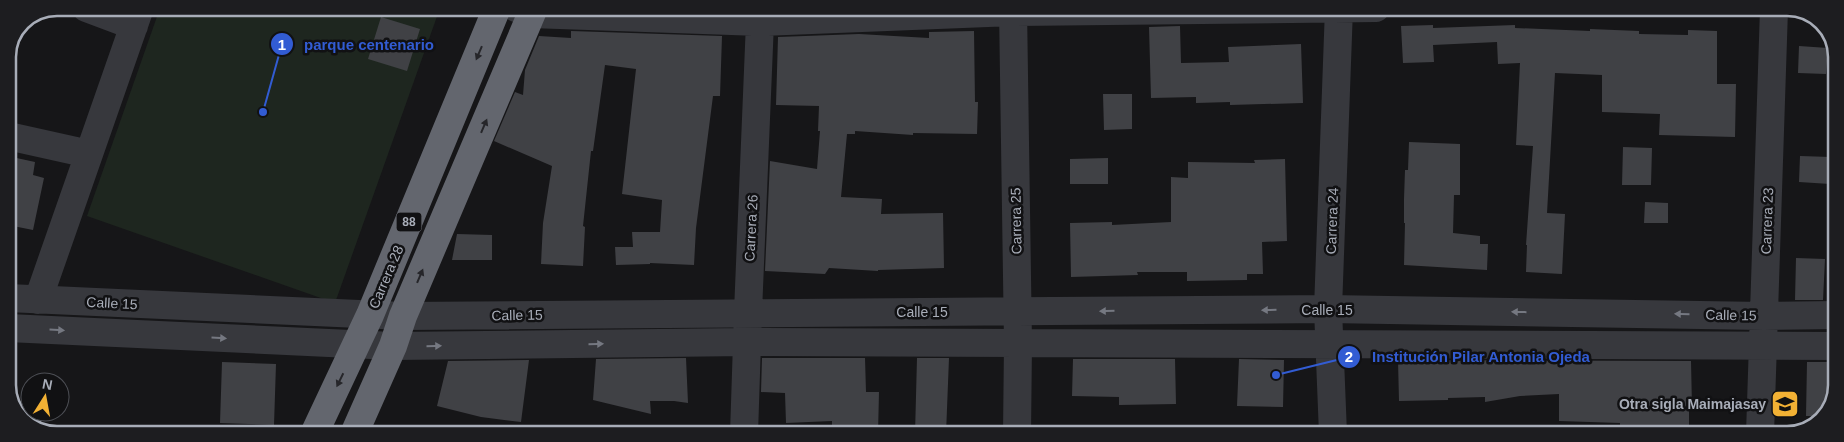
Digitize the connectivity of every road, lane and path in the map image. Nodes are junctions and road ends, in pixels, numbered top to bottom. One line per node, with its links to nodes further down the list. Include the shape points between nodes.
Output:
1 (494, 16): 17 (highway, Carrera 28 / 88, one-way to 17)
2 (525, 16): 19 (highway, 88, one-way to 2)
3 (740, 16): 9 (street)
4 (809, 16): 9 (street)
5 (1013, 16): 16 (street, Carrera 25)
6 (1339, 16): 14 (street, Carrera 24)
7 (1774, 16): 20 (street, Carrera 23)
8 (137, 17): 11 (street)
9 (775, 17): 15 (street, Carrera 26)
10 (16, 138): 11 (street)
11 (89, 154): 13 (street)
12 (16, 299): 13 (street, Calle 15)
13 (38, 300): 17 (street, Calle 15)
14 (1328, 309): 16 (street, Calle 15, one-way to 16); 20 (street, Calle 15, one-way to 14); 25 (street, Carrera 24)
15 (748, 312): 16 (street, Calle 15); 19 (street, Calle 15); 22 (street, Carrera 26)
16 (1018, 312): 23 (street, Carrera 25)
17 (370, 314): 19 (street, Calle 15); 24 (highway, Carrera 28 / 88)
18 (1828, 315): 20 (street, Calle 15)
19 (404, 316): 26 (highway, 88)
20 (1764, 316): 27 (street, Carrera 23)
21 (16, 328): 24 (street, one-way to 24)
22 (747, 342): 23 (street); 26 (street, one-way to 22); 31 (street, Carrera 26)
23 (1018, 343): 25 (street); 32 (street, Carrera 25)
24 (357, 344): 26 (street); 29 (highway, Carrera 28 / 88, one-way to 29)
25 (1330, 344): 27 (street); 33 (street, Carrera 24)
26 (393, 346): 30 (highway, 88)
27 (1763, 346): 28 (street); 34 (street, Carrera 23)
28 (1828, 346)
29 (318, 426)
30 (358, 426)
31 (744, 426)
32 (1017, 426)
33 (1333, 426)
34 (1760, 426)

